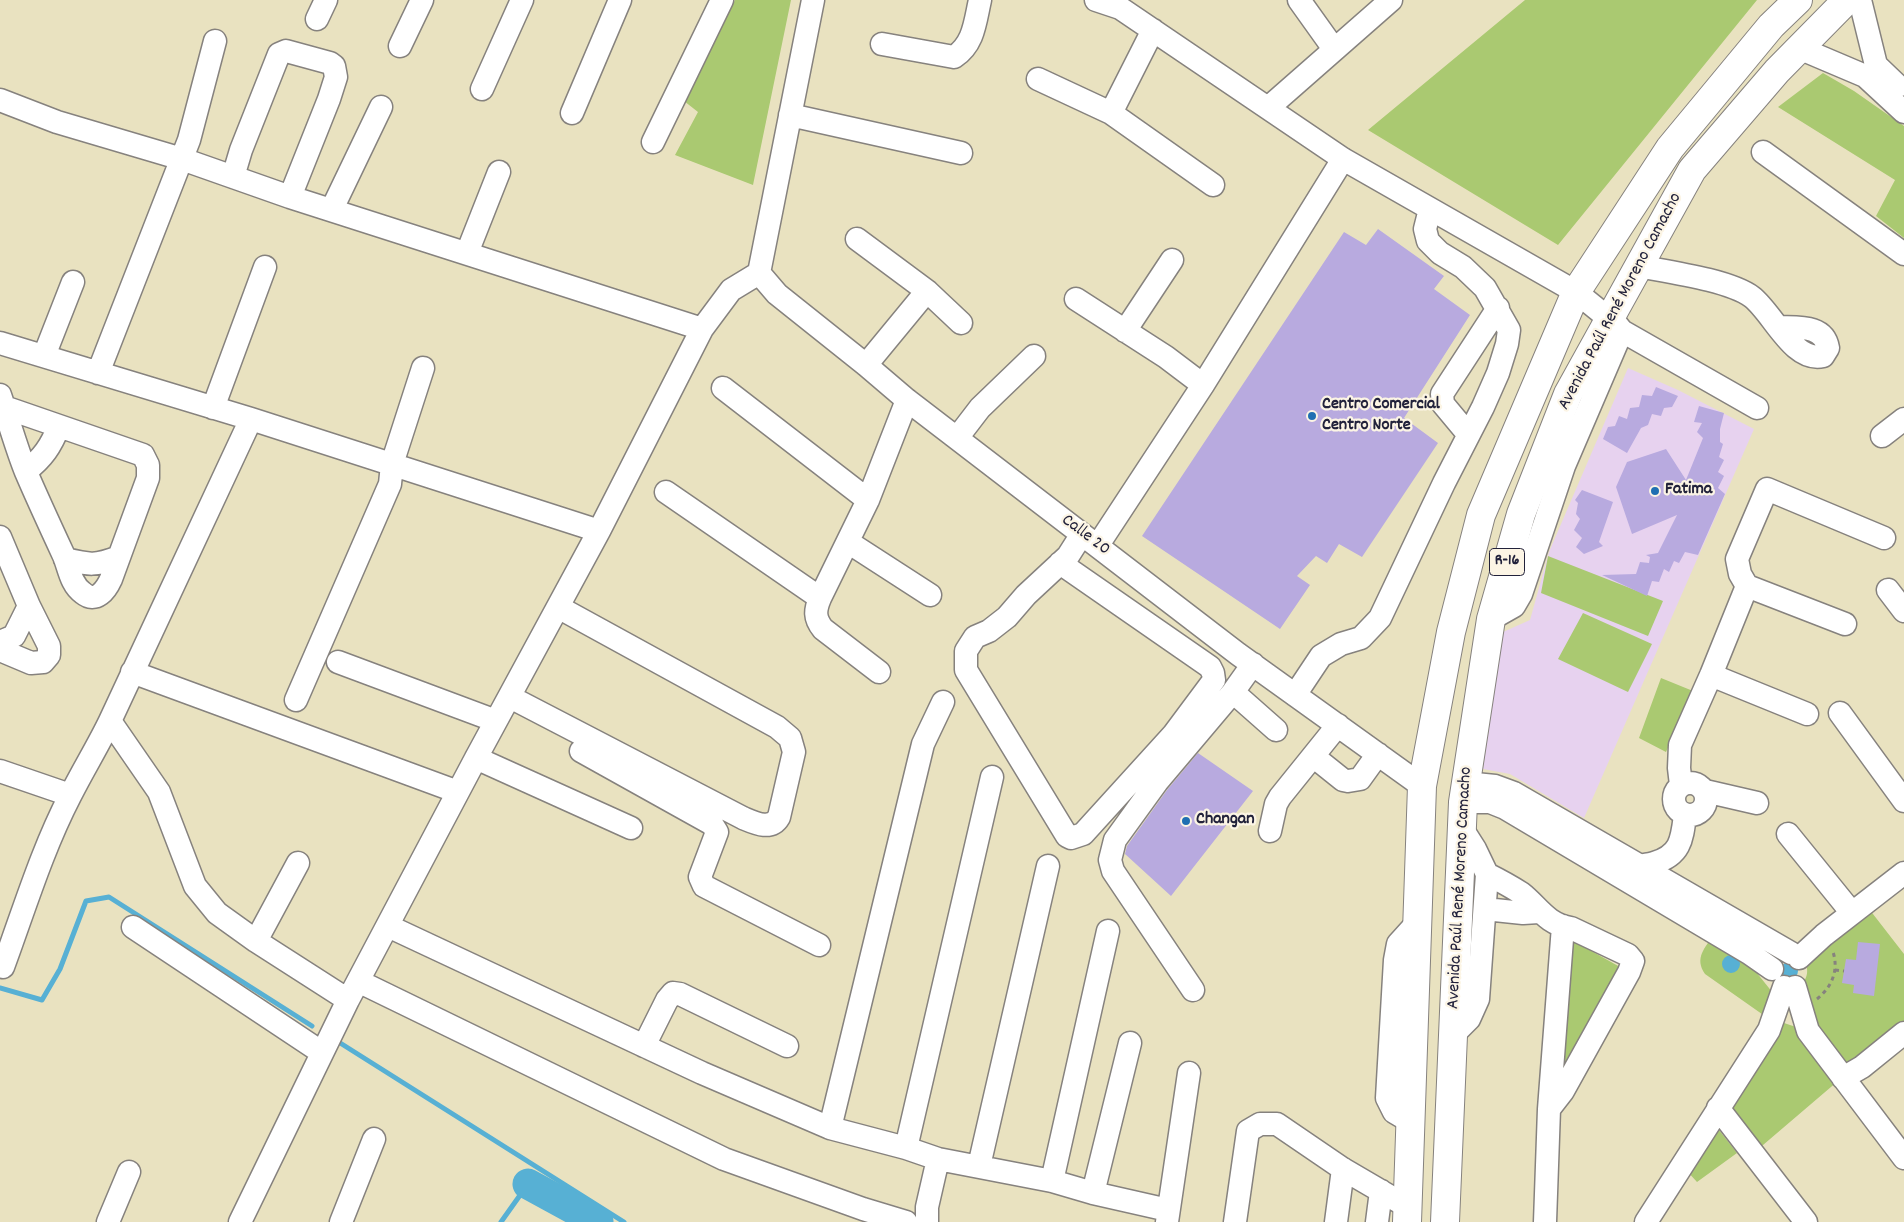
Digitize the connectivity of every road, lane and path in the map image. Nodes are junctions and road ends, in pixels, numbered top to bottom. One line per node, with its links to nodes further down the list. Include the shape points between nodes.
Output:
1 (422, 0): 17 (street)
2 (522, 0): 21 (street)
3 (620, 0): 26 (street)
4 (722, 0): 30 (street)
5 (980, 0): 16 (street, via 970,40 964,51 954,57)
6 (1096, 0): 13 (street)
7 (1299, 0): 19 (street)
8 (1391, 0): 19 (street)
9 (1798, 0): 50 (main road, Avenida Paúl René Moreno Camacho / R-16, via 1772,26 1670,148)
10 (1847, 0): 18 (main road, Avenida Paúl René Moreno Camacho / R-16)
11 (1860, 0): 22 (street, via 1876,65)
12 (810, 4): 29 (street)
13 (1124, 4): 14 (street)
14 (1153, 30): 25 (street); 28 (street)
15 (215, 41): 33 (street)
16 (882, 44)
17 (400, 46)
18 (1799, 48): 27 (street, via 1866,76); 45 (main road, Avenida Paúl René Moreno Camacho / R-16, via 1692,170)
19 (1334, 49): 25 (street)
20 (1038, 79): 28 (street)
21 (482, 89)
22 (1904, 92)
23 (0, 100): 33 (street, via 57,122)
24 (381, 107): 39 (street)
25 (1268, 108): 34 (street)
26 (572, 112)
27 (1904, 112)
28 (1110, 113): 37 (street)
29 (790, 115): 32 (street); 47 (street)
30 (653, 142)
31 (1763, 152): 43 (street)
32 (961, 153)
33 (182, 159): 36 (street); 63 (street)
34 (1343, 159): 40 (street); 64 (street)
35 (499, 172): 42 (street)
36 (233, 177): 38 (street); 38 (street, via 279,54 286,51 330,63 336,76)
37 (1213, 185)
38 (290, 197): 39 (street)
39 (332, 209): 42 (street)
40 (1430, 210): 50 (street); 52 (street, via 1425,229 1428,241 1485,288)
41 (856, 239): 49 (street)
42 (467, 253): 56 (street)
43 (1904, 254)
44 (1172, 260): 57 (street)
45 (1638, 266): 54 (main road, Avenida Paúl René Moreno Camacho / R-16); 55 (street, via 1735,287 1766,310)
46 (265, 267): 68 (street)
47 (758, 273): 56 (street, via 730,290); 61 (street, Calle 20, via 776,294)
48 (73, 282): 59 (street)
49 (927, 290): 53 (street); 61 (street)
50 (1576, 292): 54 (street); 119 (main road, Avenida Paúl René Moreno Camacho / R-16, via 1482,515 1451,632)
51 (1076, 299): 57 (street)
52 (1498, 308): 73 (street, via 1509,330 1507,344 1494,382); 73 (street, via 1442,394 1443,404)
53 (961, 323)
54 (1616, 325): 69 (street); 125 (main road, Avenida Paúl René Moreno Camacho / R-16, via 1568,394 1521,514 1491,619)
55 (1778, 327)
56 (702, 328): 80 (street)
57 (1125, 331): 64 (street)
58 (0, 343): 59 (street)
59 (44, 356): 63 (street)
60 (1034, 356): 75 (street, via 980,408)
61 (866, 365): 66 (street, Calle 20)
62 (423, 368): 76 (street)
63 (98, 373): 68 (street)
64 (1203, 385): 83 (street)
65 (723, 388): 79 (street)
66 (907, 400): 75 (street, Calle 20); 79 (street)
67 (2, 401): 72 (street); 77 (street)
68 (213, 408): 70 (street)
69 (1757, 408)
70 (250, 419): 76 (street); 100 (street)
71 (1904, 419): 74 (street)
72 (58, 426): 77 (street, via 54,440 40,460); 85 (street, via 142,454 148,465 148,478)
73 (1468, 434): 104 (street, via 1380,618 1361,638 1341,644 1321,656)
74 (1882, 436)
75 (957, 438): 83 (street, Calle 20)
76 (392, 464): 80 (street); 105 (street, via 390,484)
77 (26, 471): 86 (street)
78 (666, 492): 91 (street)
79 (868, 500): 84 (street)
80 (599, 531): 93 (street)
81 (0, 537): 92 (street)
82 (1884, 538): 88 (street, via 1767,489 1737,559)
83 (1090, 539): 87 (street); 99 (street, Calle 20)
84 (848, 542): 90 (street); 91 (street)
85 (119, 557): 86 (street, via 99,564); 86 (street, via 106,590 99,596 90,597 74,583)
86 (65, 559)
87 (1060, 563): 87 (street, via 1210,667 1214,673 1214,680 1154,757 1083,834 1071,838 966,670 966,651 975,637 1007,617)
88 (1747, 586): 95 (street); 102 (street)
89 (1888, 590): 94 (street)
90 (930, 595)
91 (820, 598): 101 (street, via 815,611 823,629)
92 (29, 606): 96 (street, via 14,636); 97 (street, via 49,646 49,655 43,662 31,663)
93 (558, 607): 107 (street); 107 (street, via 777,727 790,738 794,752 779,817 768,825 758,824)
94 (1904, 611)
95 (1845, 624)
96 (0, 642)
97 (0, 650)
98 (338, 662): 107 (street)
99 (1253, 664): 103 (street); 104 (street, Calle 20)
100 (132, 672): 110 (street); 121 (street)
101 (879, 672)
102 (1711, 675): 109 (street); 118 (street, via 1680,745)
103 (1233, 692): 112 (street); 151 (street, via 1157,782 1115,840 1110,860 1113,871)
104 (1296, 694): 111 (street, Calle 20)
105 (296, 700)
106 (943, 702): 163 (street, via 923,744)
107 (503, 709): 115 (street); 144 (street, via 712,824 717,832 700,877 704,886)
108 (1840, 713): 123 (street)
109 (1807, 714)
110 (110, 721): 122 (street); 143 (street, via 159,792 195,886 217,913)
111 (1338, 725): 113 (street, Calle 20); 114 (street)
112 (1276, 730)
113 (1378, 754): 114 (street, via 1360,779 1348,781); 119 (street, Calle 20)
114 (1313, 756): 128 (street, via 1276,804)
115 (476, 758): 121 (street); 127 (street)
116 (0, 771): 122 (street)
117 (992, 777): 165 (street)
118 (1681, 785): 120 (street, via 1698,784); 126 (street, via 1673,801)
119 (1422, 786): 174 (main road, Avenida Paúl René Moreno Camacho / R-16)
120 (1705, 791): 124 (street); 126 (street, via 1707,800 1703,809 1695,815)
121 (458, 792): 138 (street)
122 (70, 796): 146 (street, via 48,845)
123 (1904, 801)
124 (1757, 802)
125 (1463, 804): 132 (street, via 1490,802 1506,808); 134 (street, via 1475,849); 154 (main road, Avenida Paúl René Moreno Camacho / R-16)
126 (1686, 815): 132 (street, via 1682,840 1673,854)
127 (631, 828)
128 (1270, 831)
129 (1788, 834): 137 (street)
130 (298, 863): 143 (street)
131 (1048, 866): 168 (street)
132 (1632, 872): 145 (street); 149 (street, via 1749,953)
133 (1904, 872): 137 (street)
134 (1487, 874): 135 (street); 136 (street, via 1523,895)
135 (1485, 909): 136 (street); 154 (street, via 1478,999 1469,1019)
136 (1539, 912): 139 (street)
137 (1852, 913): 142 (street)
138 (388, 926): 150 (street); 156 (street)
139 (1563, 926): 162 (street); 162 (street, via 1628,955 1633,961 1563,1090)
140 (133, 927): 158 (street)
141 (1108, 931): 171 (street)
142 (1823, 936): 145 (street); 147 (path, via 1834,954)
143 (256, 941): 150 (street)
144 (819, 945)
145 (1795, 955): 149 (street, via 1782,955 1777,959); 149 (street, via 1804,964 1804,977)
146 (3, 967)
147 (1835, 970): 148 (path); 152 (path, via 1825,991)
148 (1844, 971)
149 (1783, 981): 152 (street); 161 (street, via 1769,1030)
150 (353, 990): 158 (street); 180 (street, via 724,1159 863,1210)
151 (1192, 990)
152 (1802, 1008): 160 (street, via 1808,1031)
153 (1904, 1033): 160 (street)
154 (1453, 1035): 185 (main road, Avenida Paúl René Moreno Camacho / R-16)
155 (1130, 1043): 173 (street)
156 (644, 1046): 157 (street, via 673,993); 163 (street)
157 (787, 1046)
158 (321, 1052): 178 (street)
159 (1189, 1073): 175 (street)
160 (1843, 1078): 166 (street)
161 (1718, 1108): 176 (street); 187 (street)
162 (1549, 1109): 186 (street)
163 (830, 1128): 165 (street)
164 (374, 1139): 179 (street)
165 (906, 1148): 167 (street)
166 (1904, 1158)
167 (938, 1159): 168 (street); 181 (street, via 927,1207)
168 (979, 1166): 171 (street)
169 (1343, 1169): 172 (street); 182 (street, via 1277,1124 1260,1124 1248,1130); 183 (street)
170 (129, 1172): 177 (street)
171 (1052, 1181): 173 (street)
172 (1381, 1191): 174 (street); 184 (street)
173 (1093, 1193): 175 (street)
174 (1407, 1215)
175 (1168, 1216)
176 (1655, 1217)
177 (108, 1222)
178 (240, 1222)
179 (342, 1222)
180 (906, 1222)
181 (927, 1222)
182 (1235, 1222)
183 (1336, 1222)
184 (1377, 1222)
185 (1445, 1222)
186 (1545, 1222)
187 (1806, 1222)

